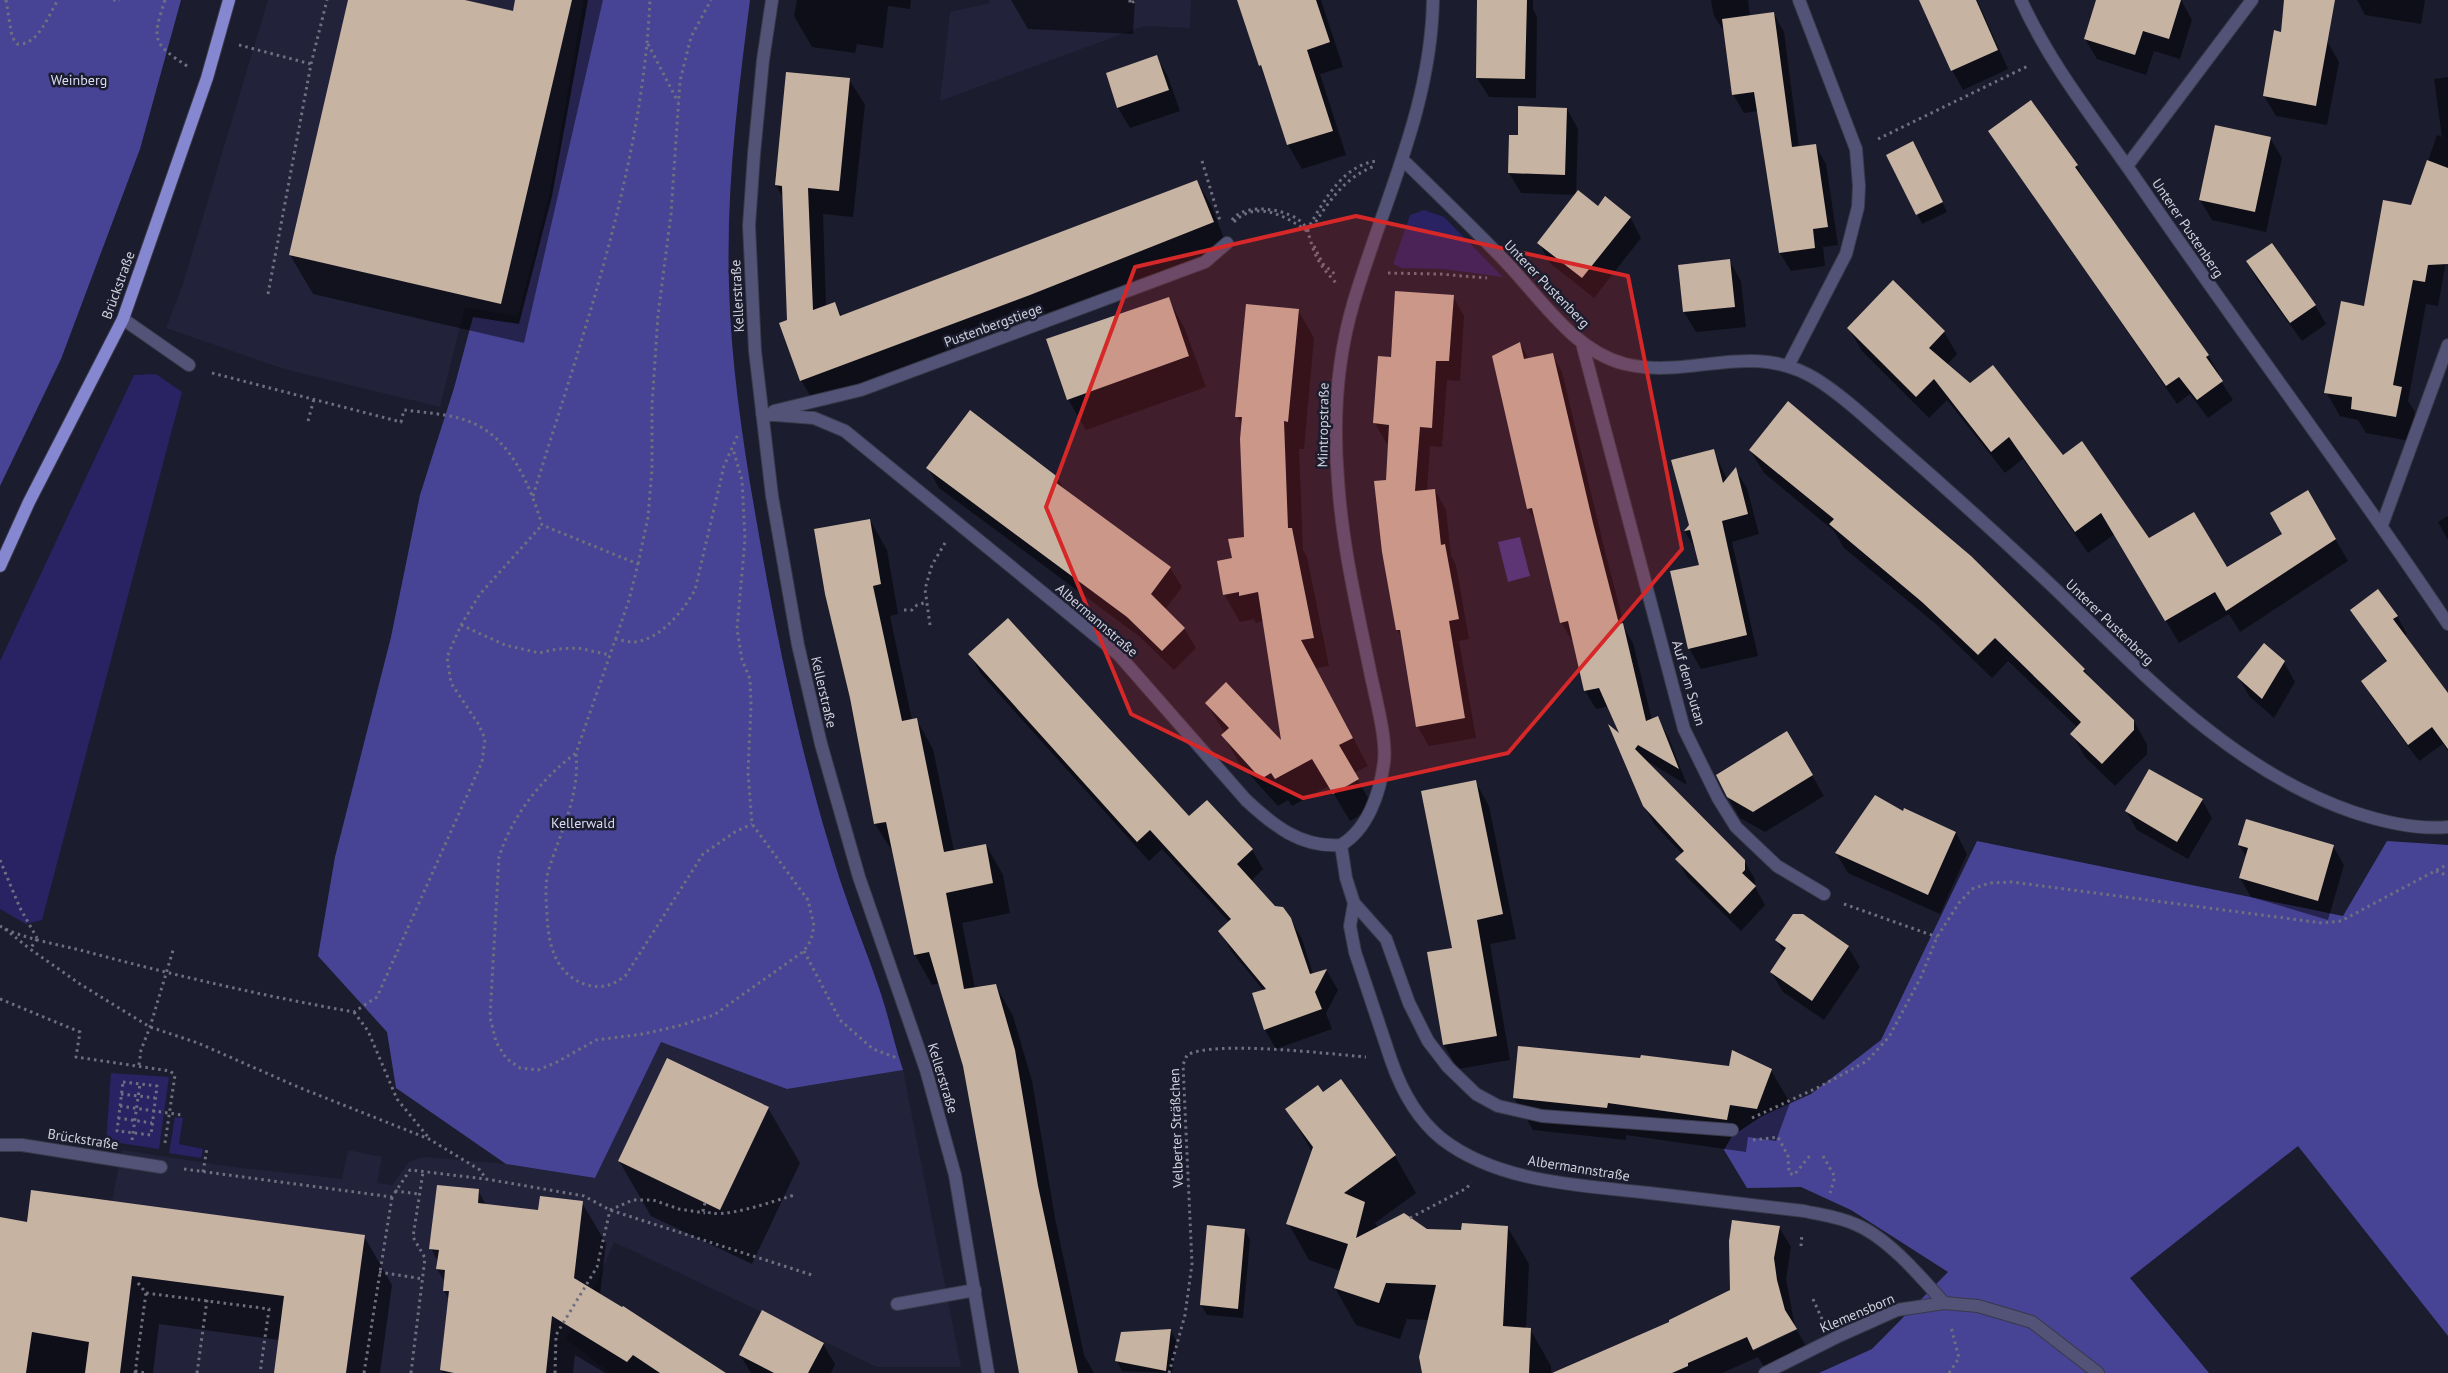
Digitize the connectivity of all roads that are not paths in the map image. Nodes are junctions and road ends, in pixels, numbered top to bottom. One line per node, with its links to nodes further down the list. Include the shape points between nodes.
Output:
1 (228, 0): 10 (main road, Brückstraße, via 204,88)
2 (772, 0): 15 (street, Kellerstraße, via 758,107 750,226 755,351)
3 (1433, 0): 7 (street, Mintropstraße, via 1426,76)
4 (1799, 0): 14 (street, via 1856,149 1860,186 1846,254)
5 (2021, 0): 8 (street, Unterer Pustenberg, via 2051,55)
6 (2252, 0): 8 (street)
7 (1401, 164): 11 (street, Unterer Pustenberg); 20 (street, Mintropstraße, via 1355,297 1340,366 1336,435 1338,480 1384,760 1366,820 1354,837)
8 (2127, 166): 16 (street, Unterer Pustenberg, via 2206,282)
9 (1227, 243): 15 (street, Pustenbergstiege, via 1205,262 862,390)
10 (123, 319): 13 (street); 17 (main road, Brückstraße, via 29,502)
11 (1582, 343): 14 (street, Unterer Pustenberg, via 1611,359 1638,366 1666,367 1747,360); 21 (street, Auf dem Sutan, via 1684,729 1736,827 1776,866)
12 (2448, 345): 16 (street)
13 (189, 365)
14 (1788, 366): 19 (street, Unterer Pustenberg, via 1822,383 1879,429 2006,543 2150,682 2240,754 2278,778 2333,805 2397,824)
15 (762, 414): 20 (street, Albermannstraße, via 814,418 845,431 1118,654 1246,800 1268,820 1306,842); 26 (street, Kellerstraße, via 784,571 821,744 858,877 926,1070 955,1175)
16 (2382, 525): 18 (street, Unterer Pustenberg)
17 (0, 566)
18 (2448, 624)
19 (2448, 827)
20 (1341, 845): 22 (street, Albermannstraße)
21 (1824, 894)
22 (1354, 903): 23 (street, Albermannstraße, via 1386,939 1415,1016 1428,1041 1448,1067 1476,1094 1498,1106 1542,1116); 27 (street, Albermannstraße, via 1350,926 1355,952 1391,1060 1406,1093 1430,1128 1450,1144 1500,1168 1573,1184 1823,1215 1850,1222 1874,1235 1918,1274)
23 (1732, 1130)
24 (0, 1145): 25 (street, Brückstraße, via 22,1145)
25 (161, 1167)
26 (975, 1290): 28 (street); 29 (street, Kellerstraße)
27 (1944, 1303): 30 (street, Klemensborn, via 1896,1310); 31 (street, Klemensborn, via 1978,1306 2032,1322)
28 (897, 1304)
29 (988, 1373)
30 (1765, 1373)
31 (2098, 1373)

